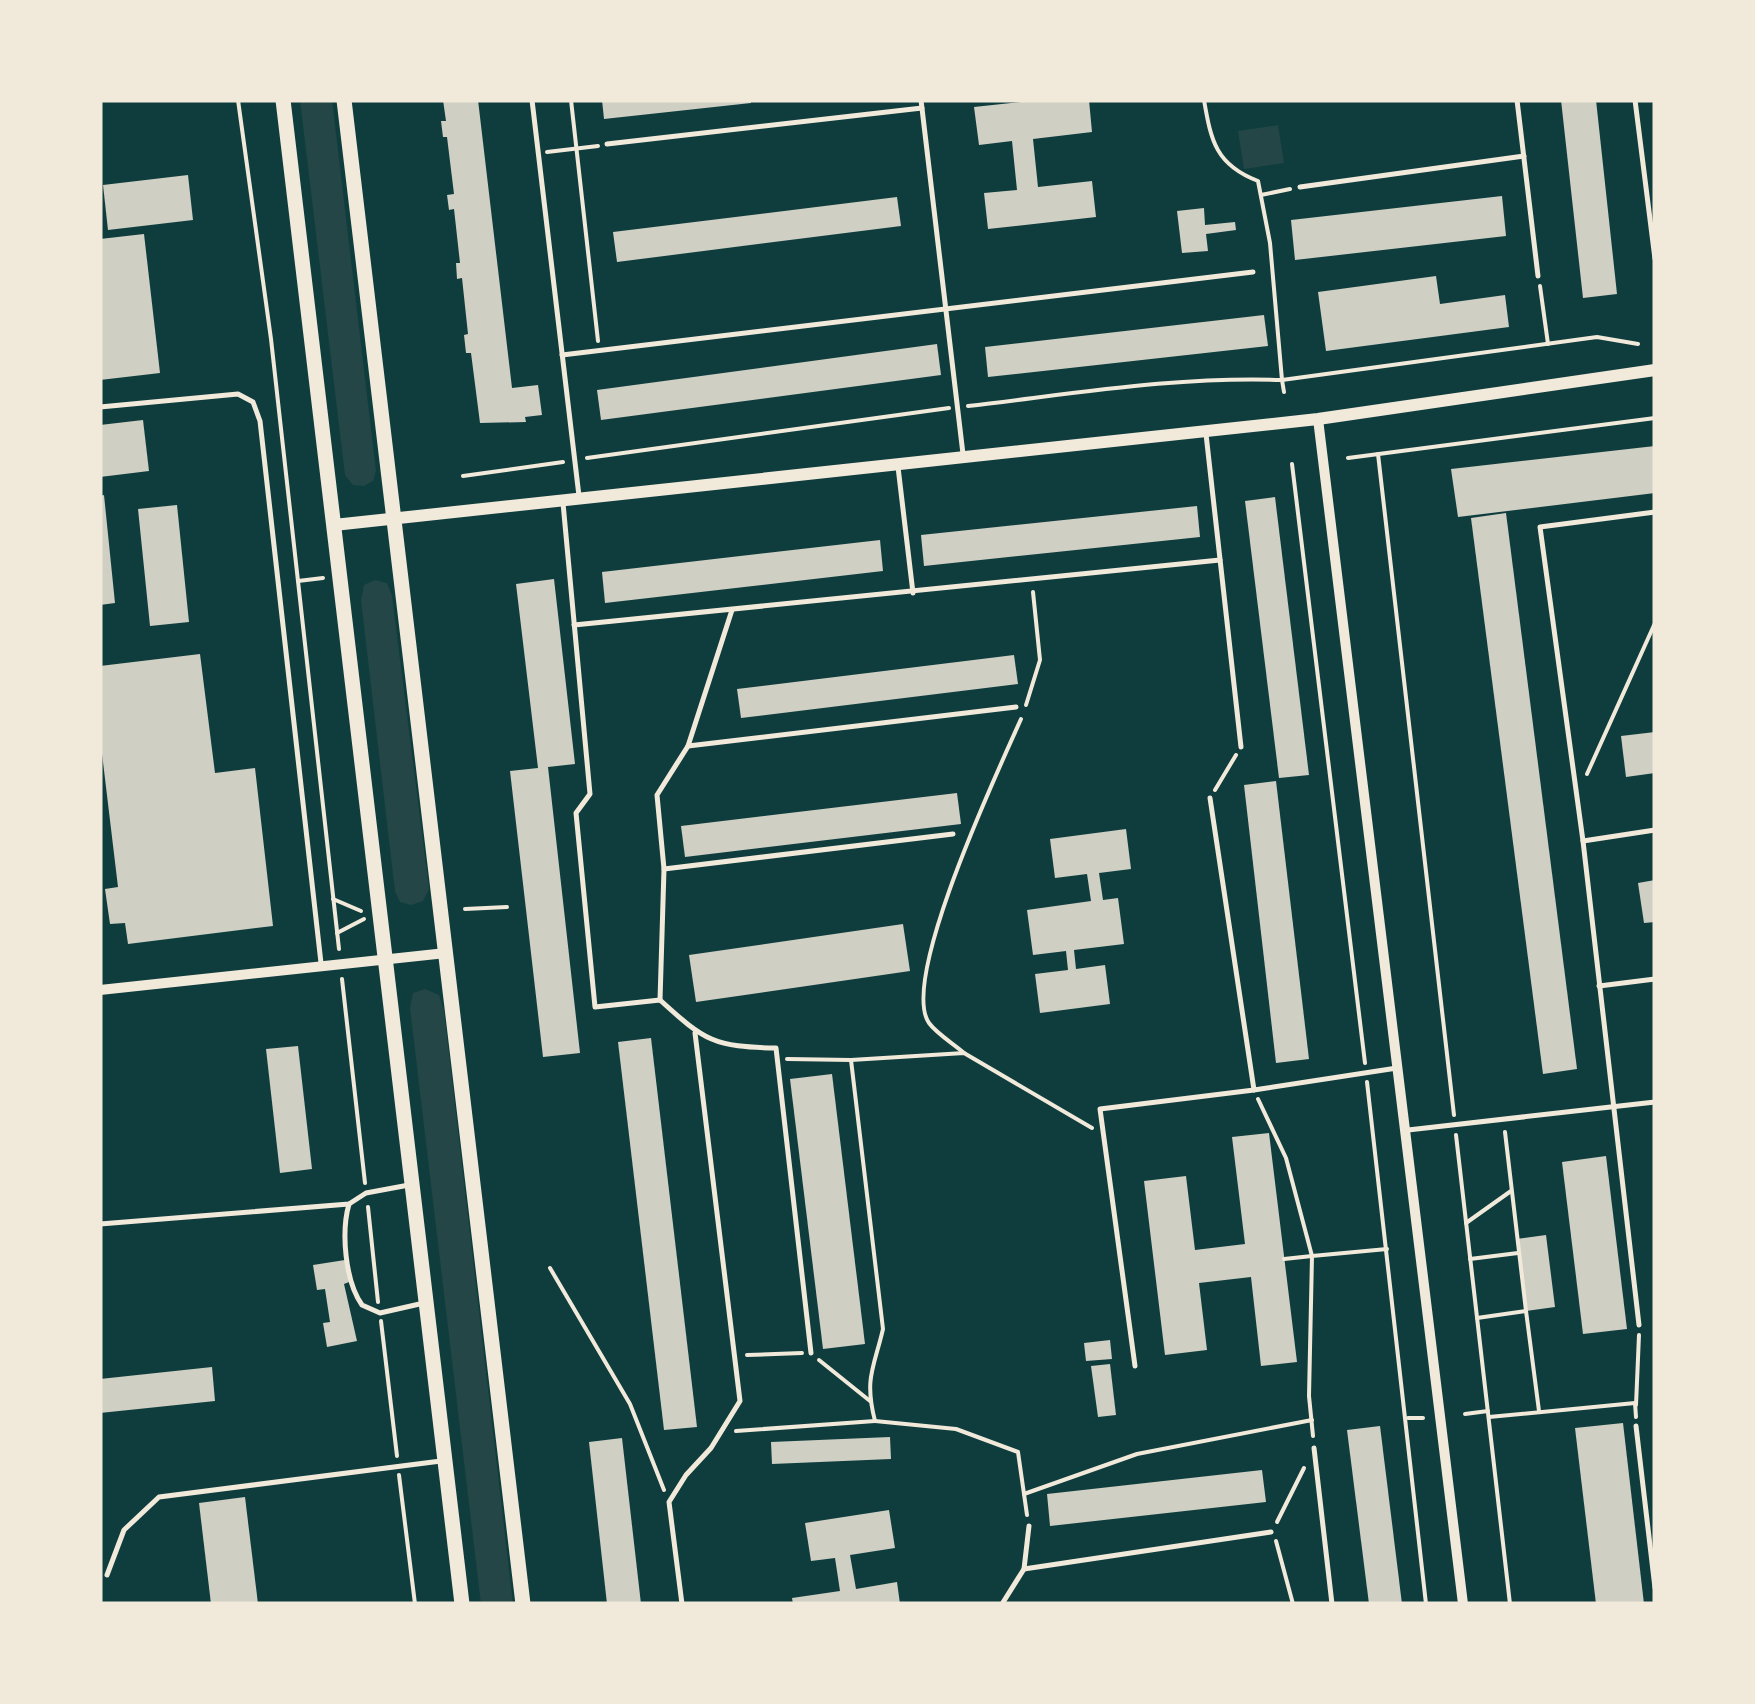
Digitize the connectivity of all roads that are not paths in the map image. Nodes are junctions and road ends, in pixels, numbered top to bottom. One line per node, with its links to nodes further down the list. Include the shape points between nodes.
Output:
1 (283, 100): 26 (main road)
2 (344, 100): 25 (main road)
3 (532, 100): 15 (lane)
4 (1517, 100): 8 (lane)
5 (1635, 100): 10 (lane)
6 (922, 104): 7 (lane); 14 (lane)
7 (607, 144)
8 (1524, 156): 9 (lane); 13 (lane)
9 (1300, 188)
10 (1654, 244): 11 (lane)
11 (1655, 259)
12 (1253, 272): 14 (lane)
13 (1538, 276)
14 (946, 309): 15 (lane); 20 (lane)
15 (562, 356): 22 (lane)
16 (1655, 370): 18 (street)
17 (100, 407): 41 (lane, via 238,394 257,411)
18 (1318, 419): 19 (street); 47 (street)
19 (1206, 431): 20 (street); 27 (lane)
20 (963, 457): 21 (street)
21 (897, 464): 22 (street); 28 (lane)
22 (579, 498): 23 (street)
23 (563, 500): 25 (street); 30 (lane)
24 (1655, 512): 37 (lane, via 1540,527)
25 (394, 518): 26 (street); 39 (main road)
26 (334, 525): 40 (main road)
27 (1220, 560): 28 (lane); 33 (lane)
28 (913, 593): 29 (lane)
29 (732, 610): 30 (lane); 32 (lane)
30 (574, 625): 45 (lane, via 590,794 576,813 596,1006)
31 (1016, 707): 32 (lane)
32 (688, 746): 38 (lane, via 658,795)
33 (1242, 746)
34 (1210, 798): 48 (lane)
35 (1655, 830): 37 (lane)
36 (953, 834): 38 (lane)
37 (1583, 841): 43 (lane)
38 (664, 869): 45 (lane)
39 (446, 953): 40 (street); 68 (main road)
40 (385, 960): 41 (street); 52 (main road)
41 (322, 966): 44 (street)
42 (1655, 978): 43 (lane)
43 (1598, 986): 50 (lane)
44 (100, 990)
45 (660, 1000): 46 (lane)
46 (694, 1031): 57 (lane, via 737,1047 776,1048); 69 (lane, via 740,1401 669,1502)
47 (1397, 1068): 48 (lane); 51 (street)
48 (1254, 1090): 58 (lane, via 1100,1110)
49 (1655, 1102): 50 (lane)
50 (1612, 1107): 51 (lane); 56 (lane)
51 (1405, 1130): 72 (street)
52 (412, 1184): 53 (lane, via 366,1193); 55 (main road)
53 (349, 1204): 54 (lane); 55 (lane, via 344,1222 362,1305 380,1313)
54 (100, 1224)
55 (425, 1303): 61 (main road)
56 (1639, 1325)
57 (811, 1353)
58 (1135, 1366)
59 (1636, 1426): 66 (lane)
60 (1314, 1448): 71 (lane)
61 (444, 1460): 65 (lane, via 159,1498 124,1530); 67 (main road)
62 (1029, 1526): 64 (lane)
63 (1271, 1532): 64 (lane)
64 (1024, 1569): 70 (lane)
65 (107, 1576)
66 (1655, 1588)
67 (462, 1604)
68 (524, 1604)
69 (682, 1604)
70 (1002, 1604)
71 (1332, 1604)
72 (1463, 1604)

